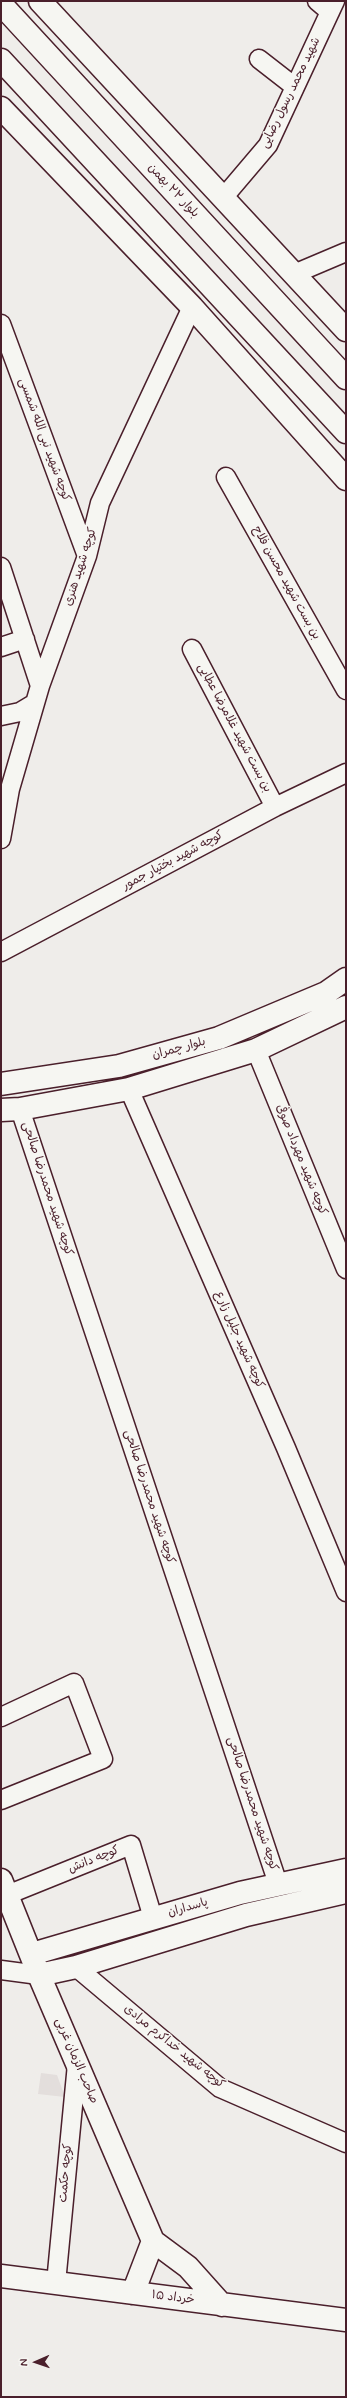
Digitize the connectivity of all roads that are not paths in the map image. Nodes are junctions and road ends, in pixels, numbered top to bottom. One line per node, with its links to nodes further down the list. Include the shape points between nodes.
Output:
1 (40, 1): 8 (main road)
2 (1, 4): 14 (main road, بلوار ۲۲ بهمن)
3 (327, 5): 6 (street, شهید محمد رسول رضایی)
4 (259, 59): 6 (street)
5 (1, 60): 15 (main road)
6 (295, 87): 8 (street, شهید محمد رسول رضایی, via 268,145)
7 (1, 108): 11 (main road)
8 (223, 198): 10 (main road)
9 (346, 252): 10 (street)
10 (294, 274): 13 (main road)
11 (192, 307): 17 (main road); 18 (street, کوچه شهید هنری, via 100,503)
12 (1, 324): 18 (street, کوچه شهید نبی الله شمسی)
13 (346, 330)
14 (346, 378)
15 (346, 432)
16 (226, 477): 24 (street, بن بست شهید محسن فلاح)
17 (346, 479)
18 (87, 556): 23 (street, کوچه شهید هنری)
19 (1, 567): 20 (street)
20 (25, 639): 21 (street); 23 (street)
21 (1, 647)
22 (192, 648): 29 (street, بن بست شهید غلامرضا عطایی)
23 (40, 686): 25 (street, کوچه شهید هنری)
24 (346, 690)
25 (35, 703): 26 (street, via 20,712); 28 (street, کوچه شهید هنری)
26 (1, 716)
27 (346, 773): 29 (street, کوچه شهید بختیار جمور)
28 (8, 776): 30 (street, کوچه شهید هنری)
29 (275, 807): 31 (street, کوچه شهید بختیار جمور)
30 (1, 839)
31 (1, 952)
32 (346, 979): 35 (main road, بلوار چمران, via 326,993 219,1038 119,1066)
33 (346, 1007): 34 (main road, بلوار چمران)
34 (256, 1050): 36 (main road, بلوار چمران); 38 (street, کوچه شهید مهرداد صوفی)
35 (1, 1084)
36 (129, 1089): 37 (main road, بلوار چمران); 39 (street, کوچه شهید جلیل زارع)
37 (11, 1109): 43 (street, کوچه شهید محمدرضا صالحی)
38 (346, 1269)
39 (346, 1592)
40 (1, 1717): 41 (street, via 74,1683 102,1759)
41 (1, 1800)
42 (346, 1870): 43 (main road, پاسداران)
43 (278, 1884): 46 (main road, پاسداران)
44 (4, 1888): 46 (street, کوچه دانش, via 131,1845); 47 (main road, صاحب الزمان غربی)
45 (346, 1892): 48 (main road, پاسداران, via 246,1915)
46 (153, 1918): 47 (main road, پاسداران)
47 (32, 1954): 50 (main road, صاحب الزمان غربی)
48 (76, 1967): 50 (main road, پاسداران); 52 (street, کوچه شهید خداکرم مرادی, via 220,2088)
49 (1, 1970): 50 (street)
50 (39, 1975): 51 (main road, صاحب الزمان غربی)
51 (77, 2064): 53 (main road, صاحب الزمان غربی); 55 (street, کوچه حکمت)
52 (346, 2143)
53 (153, 2241): 56 (main road); 57 (main road, via 188,2267)
54 (1, 2276): 55 (main road, ۱۵ خرداد)
55 (56, 2283): 56 (main road, ۱۵ خرداد)
56 (132, 2293): 57 (main road, ۱۵ خرداد)
57 (222, 2305): 58 (main road, ۱۵ خرداد)
58 (345, 2322)

